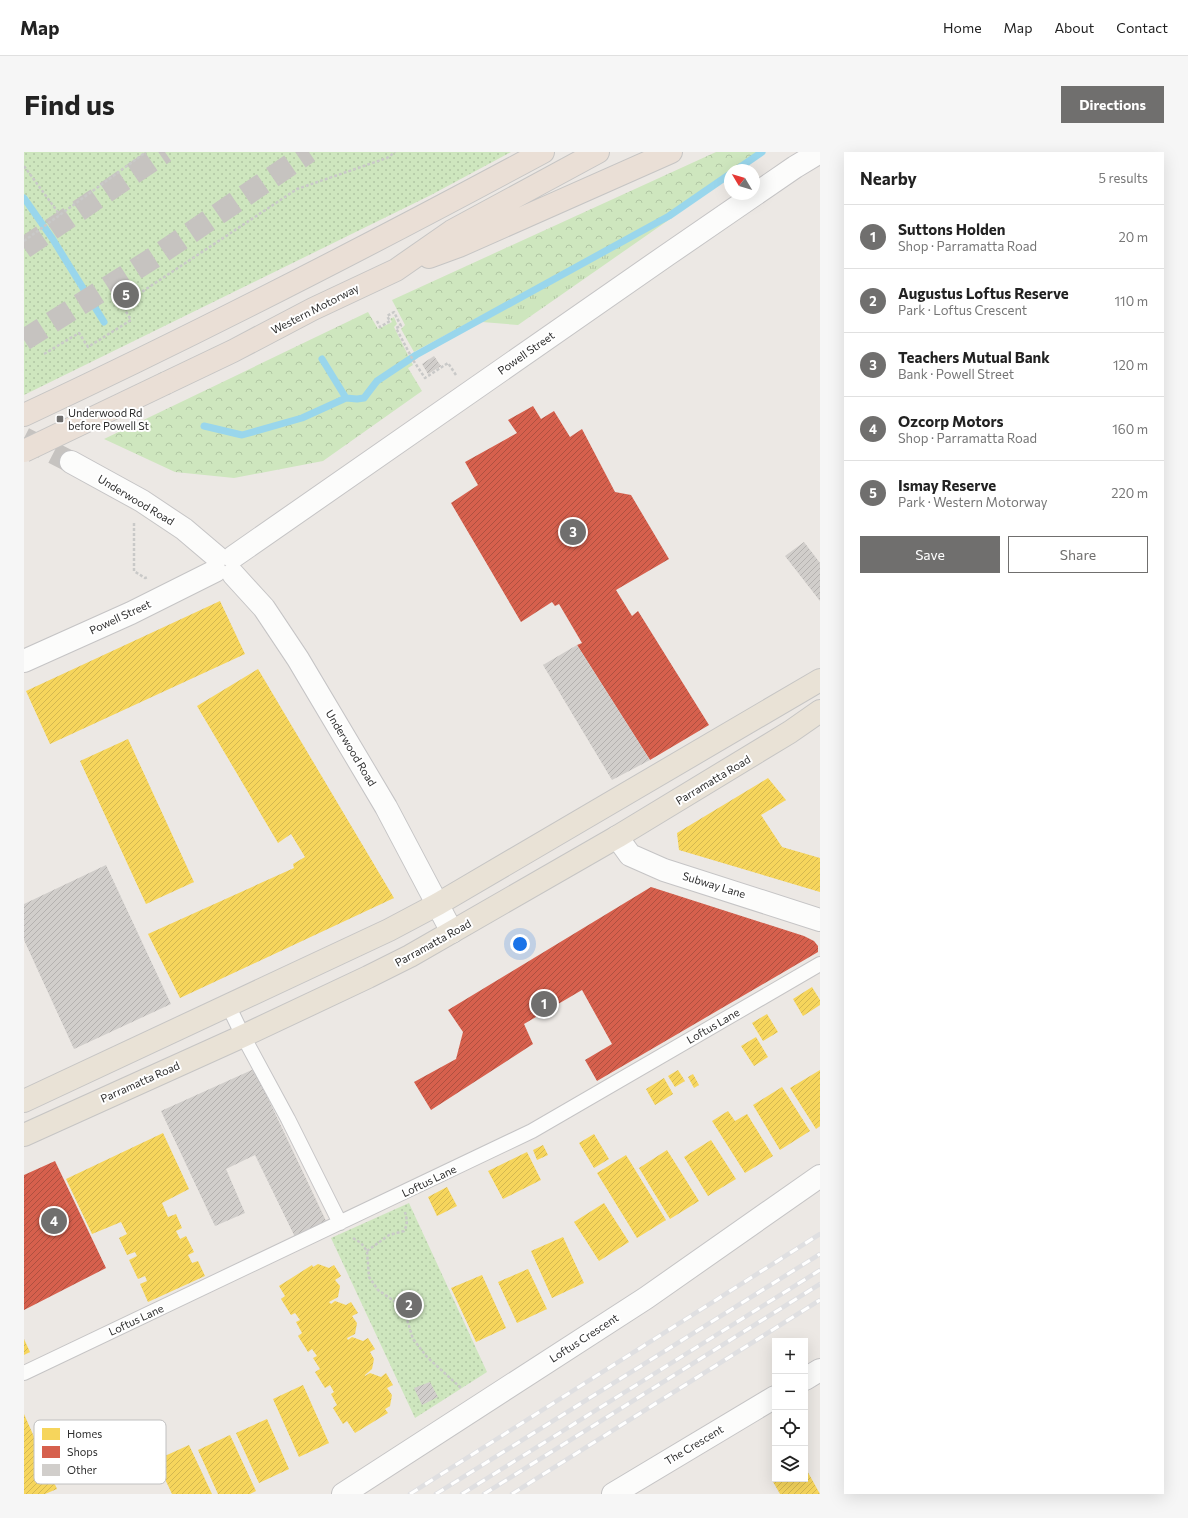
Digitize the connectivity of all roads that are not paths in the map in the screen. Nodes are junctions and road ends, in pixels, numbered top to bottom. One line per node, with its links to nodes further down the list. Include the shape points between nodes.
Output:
1 (542, 152): 6 (highway, via 271,295 148,357)
2 (598, 152): 5 (highway, Western Motorway, via 452,231)
3 (671, 152): 5 (highway, via 459,246)
4 (820, 152): 9 (street, Powell Street, via 667,254)
5 (396, 270): 7 (highway, Western Motorway, bridge, via 313,308 233,351)
6 (24, 415)
7 (24, 451)
8 (71, 462): 9 (street, Underwood Road, via 142,501 184,529)
9 (224, 565): 10 (street, Powell Street, via 131,613); 14 (street, Underwood Road, via 264,608 298,659 386,807)
10 (24, 661)
11 (820, 680): 14 (highway)
12 (820, 711): 13 (highway, Parramatta Road, via 784,736)
13 (617, 837): 15 (street, Subway Lane, via 630,855 664,870); 16 (highway, Parramatta Road)
14 (438, 904): 16 (street, Underwood Road); 18 (highway, via 389,930)
15 (820, 920)
16 (452, 932): 19 (highway, Parramatta Road, via 368,977)
17 (820, 964): 23 (lane, Loftus Lane, via 532,1131)
18 (228, 1005): 19 (lane); 20 (highway)
19 (243, 1036): 21 (highway, Parramatta Road); 23 (lane, via 288,1119)
20 (24, 1101)
21 (24, 1135)
22 (820, 1176): 28 (street, Loftus Crescent, via 646,1298)
23 (338, 1224): 25 (lane, Loftus Lane)
24 (820, 1370): 26 (street)
25 (24, 1372)
26 (808, 1377)
27 (772, 1399): 29 (street, The Crescent)
28 (343, 1494)
29 (613, 1494)

